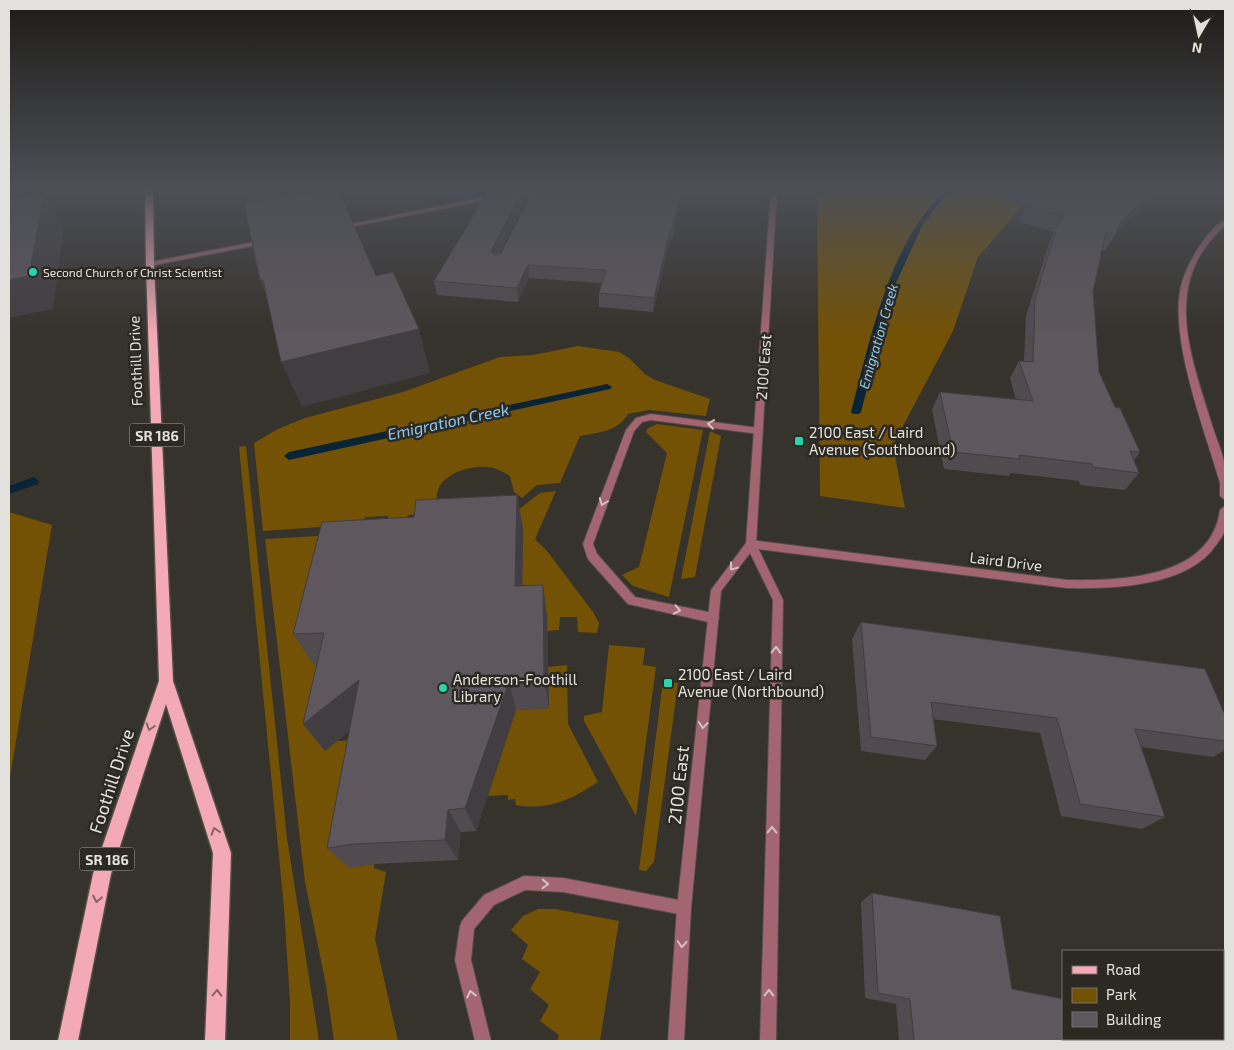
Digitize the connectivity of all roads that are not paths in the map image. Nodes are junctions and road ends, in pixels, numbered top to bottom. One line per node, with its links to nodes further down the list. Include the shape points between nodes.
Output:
1 (150, 238): 5 (main road, Foothill Drive / SR 186)
2 (771, 238): 6 (street, 2100 East)
3 (1208, 238): 7 (street, via 1193,260 1183,294 1183,337 1225,483)
4 (276, 240): 5 (street)
5 (150, 264): 11 (main road, Foothill Drive / SR 186)
6 (759, 431): 9 (street, 2100 East); 10 (street, one-way to 10, via 650,417 640,420 630,430 588,544 592,556 632,601)
7 (1225, 496)
8 (1225, 510): 9 (street, Laird Drive, via 1222,529 1209,547 1190,562 1166,574 1102,585 1067,584)
9 (751, 544): 10 (street, 2100 East, one-way to 10, via 716,590); 17 (street, 2100 East, one-way to 9, via 778,600)
10 (713, 618): 12 (street, 2100 East, one-way to 12)
11 (166, 681): 13 (main road, Foothill Drive / SR 186, one-way to 13, via 102,874); 14 (main road, Foothill Drive / SR 186, one-way to 11, via 222,853)
12 (684, 908): 15 (street, one-way to 12, via 463,960 468,926 490,900 524,883 563,885); 16 (street, 2100 East, one-way to 16)
13 (68, 1041)
14 (215, 1041)
15 (483, 1041)
16 (676, 1041)
17 (768, 1041)

